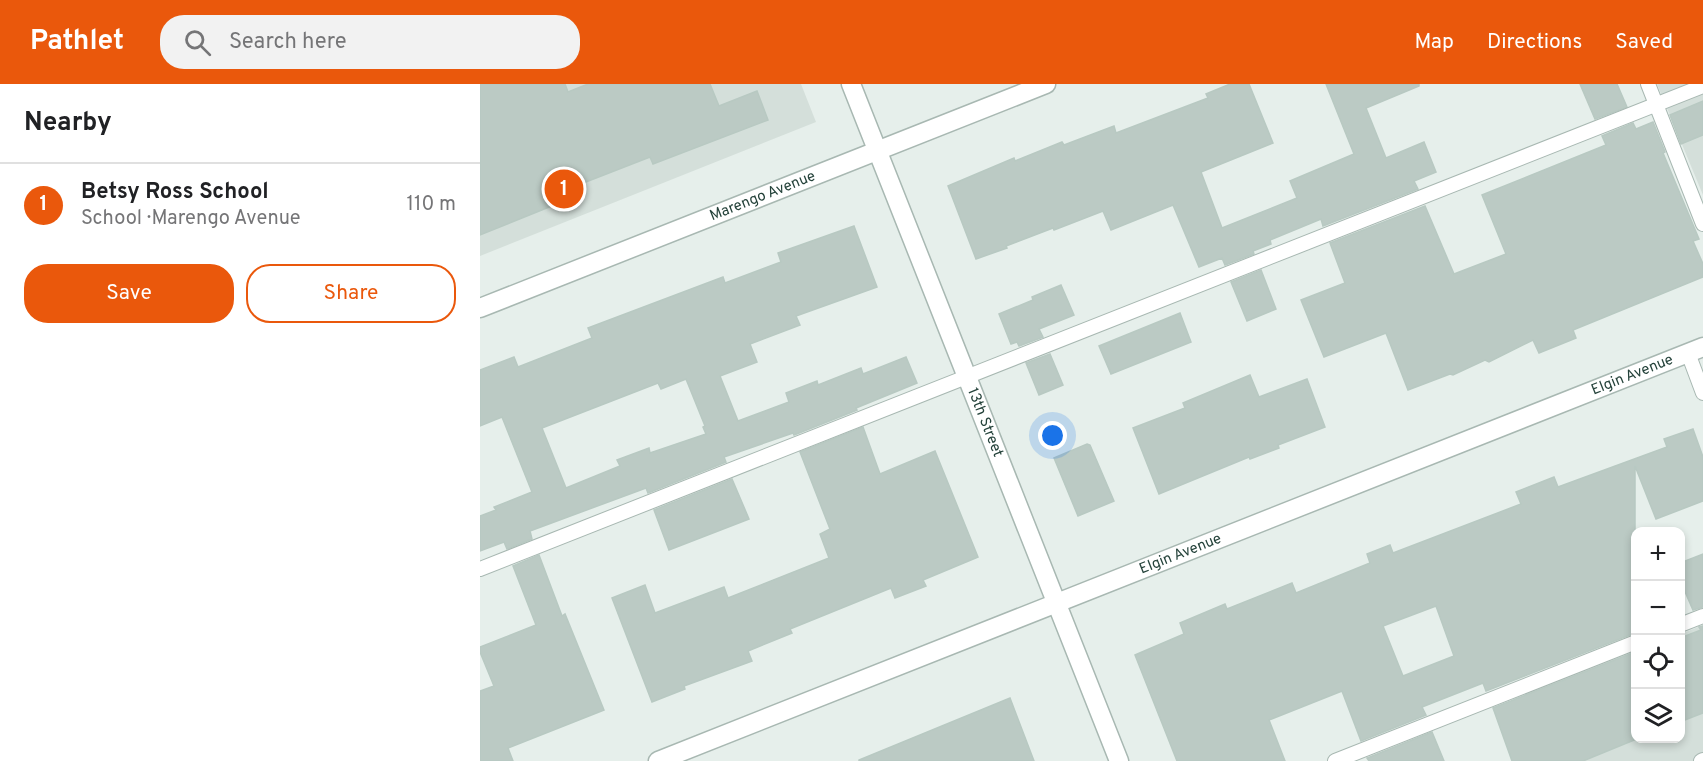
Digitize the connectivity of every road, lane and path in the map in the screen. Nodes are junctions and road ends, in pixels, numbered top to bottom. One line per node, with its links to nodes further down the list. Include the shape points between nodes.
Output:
1 (851, 84): 6 (street, 13th Street)
2 (1046, 84): 6 (street, Marengo Avenue)
3 (1648, 84): 5 (lane)
4 (1703, 86): 5 (lane)
5 (1656, 104): 7 (lane); 10 (lane)
6 (877, 151): 8 (street, Marengo Avenue); 10 (street, 13th Street)
7 (1703, 224)
8 (480, 308)
9 (1695, 350): 11 (lane); 13 (street, Elgin Avenue)
10 (967, 377): 12 (lane); 13 (street, 13th Street)
11 (1703, 393)
12 (480, 569)
13 (1056, 603): 17 (street, Elgin Avenue); 18 (street, 13th Street)
14 (1703, 616): 15 (lane)
15 (1685, 623)
16 (1631, 644): 19 (lane)
17 (658, 761)
18 (1119, 761)
19 (1335, 761)

